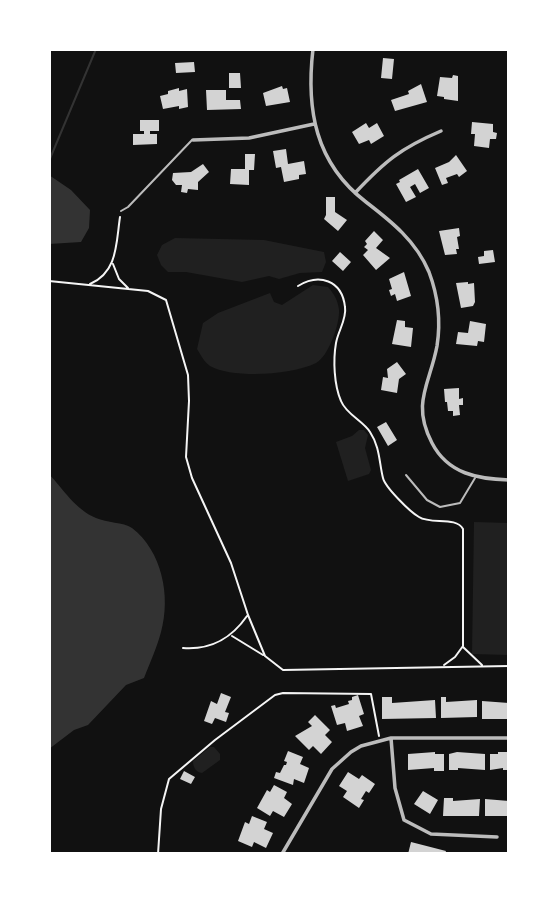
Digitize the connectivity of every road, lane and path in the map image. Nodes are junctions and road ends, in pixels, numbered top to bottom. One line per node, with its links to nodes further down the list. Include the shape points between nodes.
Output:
1 (313, 49): 2 (street)
2 (314, 124): 4 (street, via 248,138); 5 (street, via 328,159)
3 (441, 131): 5 (street, via 391,157)
4 (193, 139): 6 (lane)
5 (355, 193): 13 (street, via 404,233 429,272 439,329 424,385 425,428 443,459)
6 (121, 211): 7 (path)
7 (113, 262): 9 (path, via 100,280); 11 (path)
8 (49, 281): 9 (path)
9 (89, 284): 11 (path)
10 (298, 286): 17 (path, via 320,278 329,281 345,304 335,356 340,401 371,433 385,484 419,518 461,525)
11 (128, 288): 15 (path, via 166,300 188,376 186,457)
12 (406, 475): 13 (lane, via 440,508 460,503)
13 (476, 478): 14 (street)
14 (509, 480)
15 (248, 615): 16 (path); 19 (path)
16 (231, 636): 18 (path, via 198,649); 19 (path)
17 (463, 646): 20 (path); 21 (path)
18 (183, 648)
19 (265, 656): 20 (path, via 283,670)
20 (443, 666): 21 (path)
21 (482, 666): 22 (path)
22 (509, 666)
23 (391, 738): 24 (street); 25 (street); 26 (street, via 395,789 404,820 431,834)
24 (509, 738)
25 (380, 740): 27 (path, via 371,694 275,695 169,779 161,809); 28 (street, via 351,752 332,769)
26 (497, 837)
27 (158, 854)
28 (282, 854)

